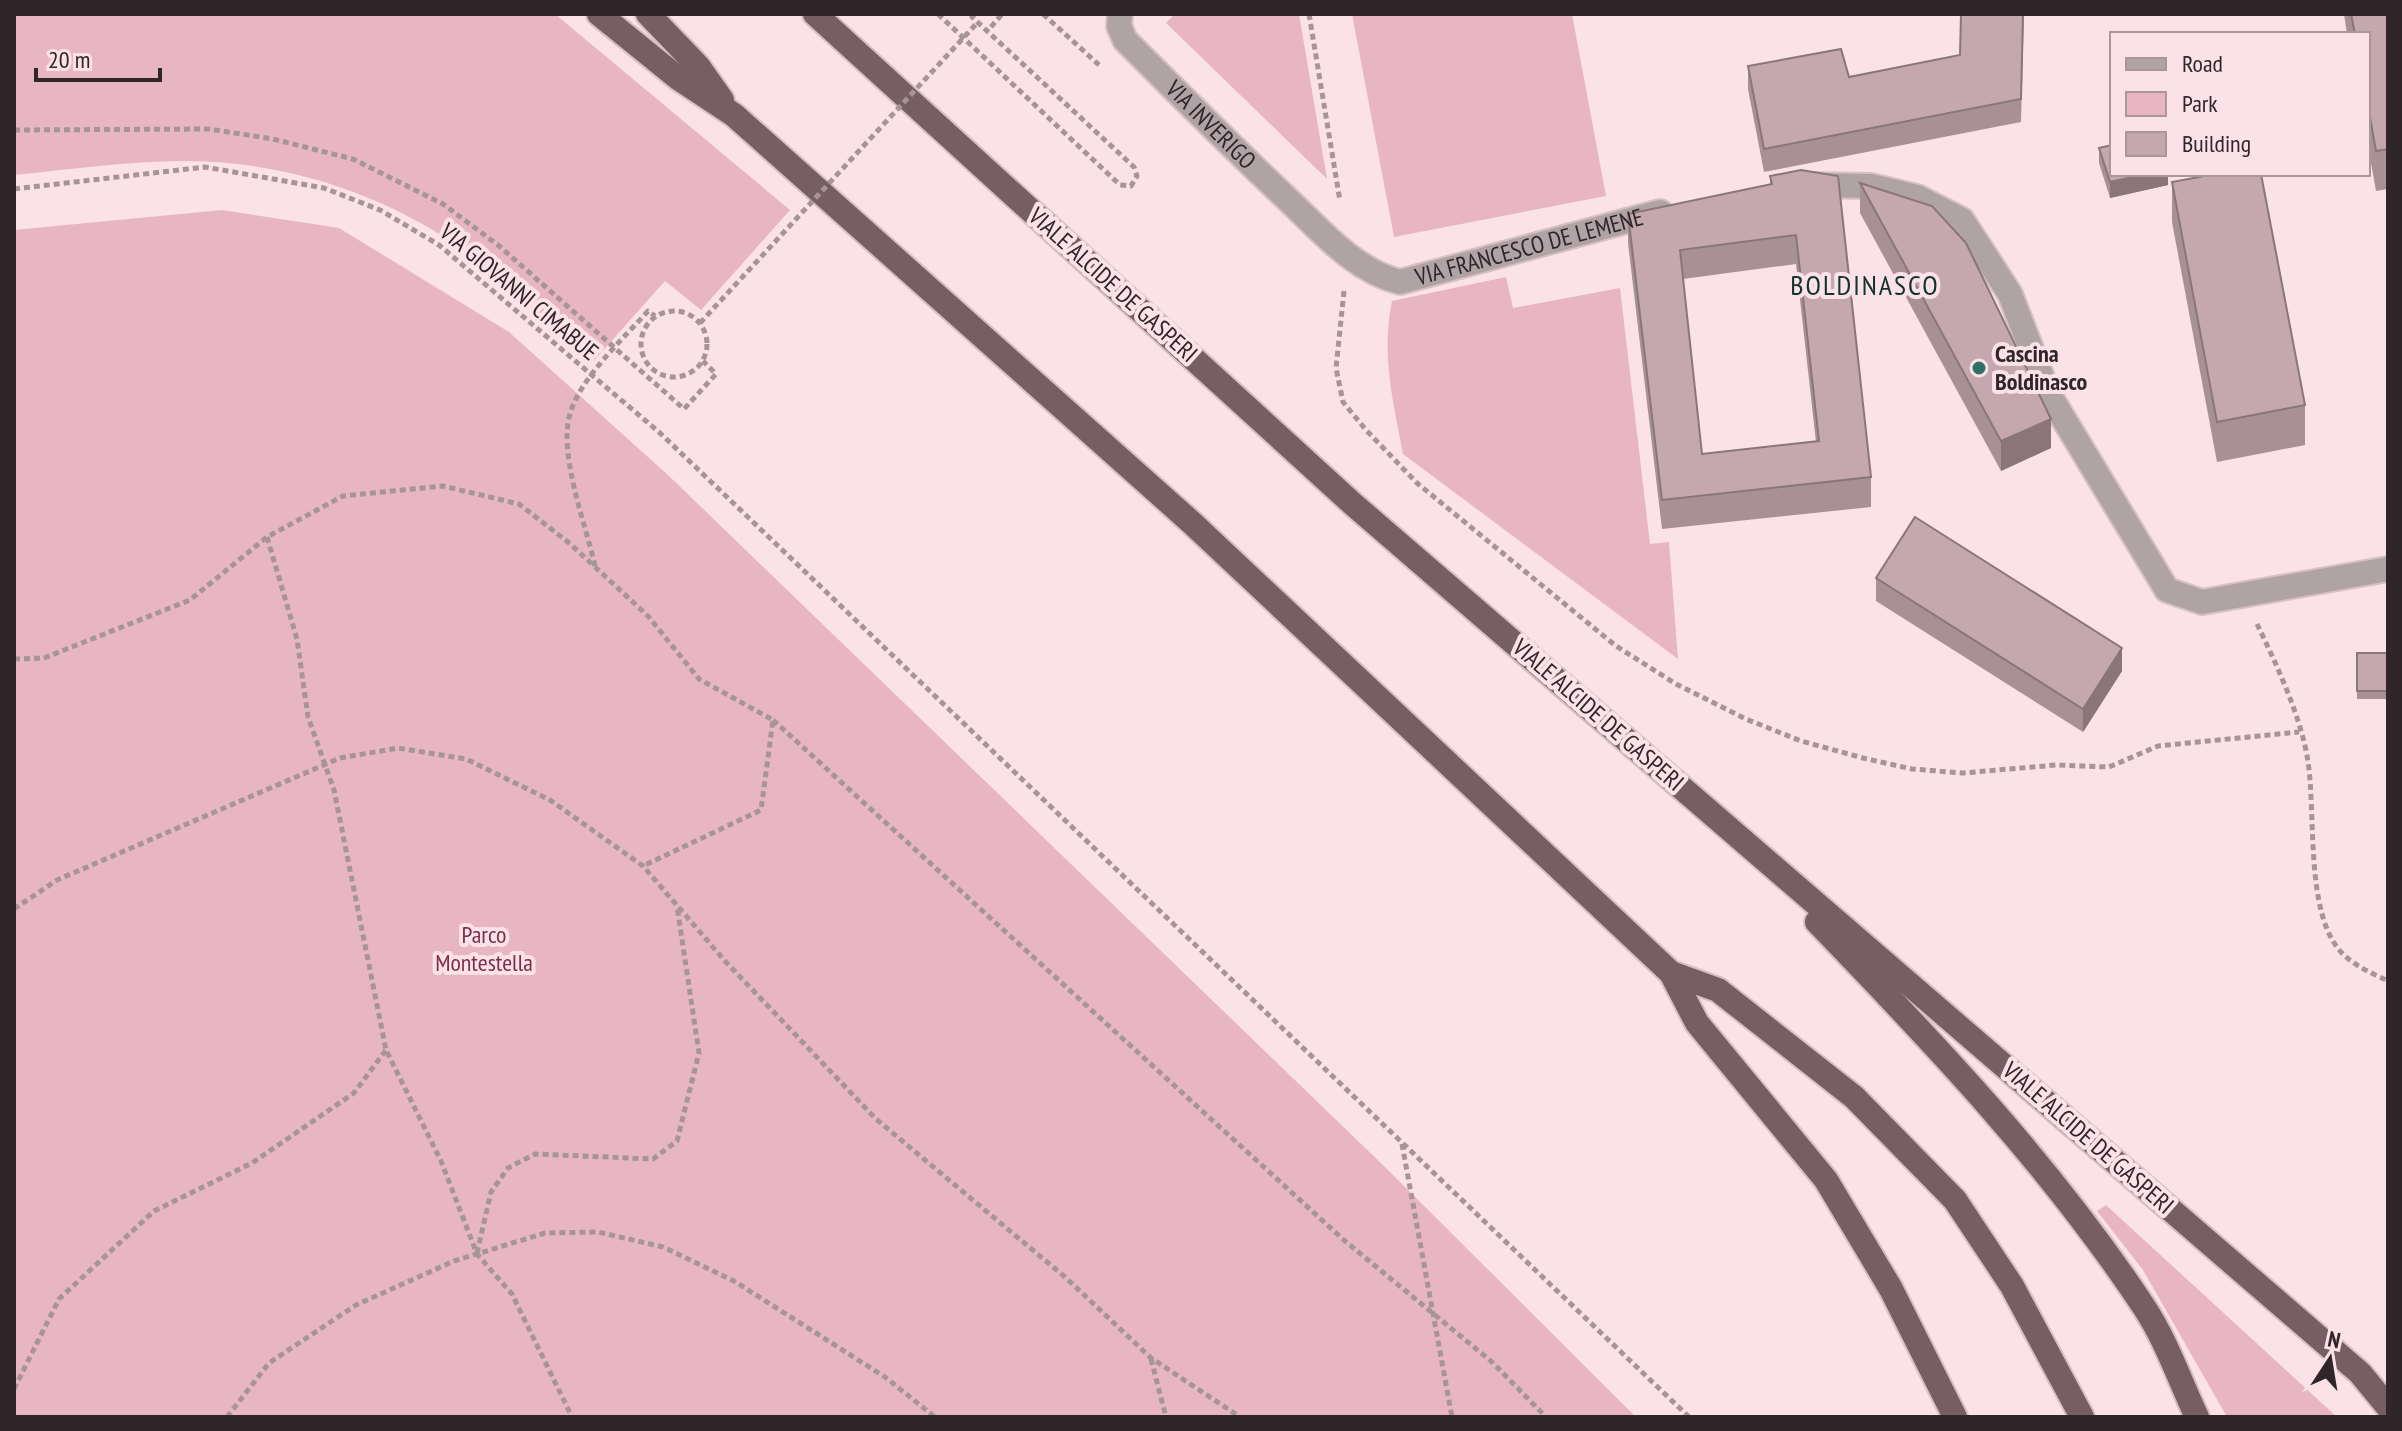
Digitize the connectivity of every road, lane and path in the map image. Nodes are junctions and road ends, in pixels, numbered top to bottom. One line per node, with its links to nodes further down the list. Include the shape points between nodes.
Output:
1 (599, 14): 11 (highway)
2 (648, 14): 11 (highway, via 698,66)
3 (815, 14): 32 (highway, VIALE ALCIDE DE GASPERI, via 1354,505)
4 (938, 14): 9 (path, via 1120,185 1131,186 1137,176 1134,167)
5 (975, 14): 9 (path)
6 (1002, 14): 10 (path)
7 (1120, 14): 17 (street, VIA INVERIGO, via 1125,40)
8 (1309, 14): 16 (path, via 1340,201)
9 (978, 22): 20 (path, bridge)
10 (991, 27)
11 (734, 115): 36 (highway, via 1192,523)
12 (14, 130): 21 (path, via 209,129 353,159 443,204 498,245)
13 (1785, 188): 26 (street, via 1846,185 1917,197 1962,220 2010,294 2048,393 2167,590 2202,602)
14 (14, 189): 23 (path, VIA GIOVANNI CIMABUE, via 205,167 324,188 380,210 439,245)
15 (1682, 208): 17 (street, VIA FRANCESCO DE LEMENE, via 1400,282 1359,264)
16 (1348, 210)
17 (1320, 229)
18 (1344, 290): 30 (path, via 1336,368 1343,402 1366,430 1417,483 1616,646 1746,719 1863,758 1963,773 2056,765 2109,767 2158,746)
19 (655, 316): 20 (path, via 669,310 689,314); 21 (path, via 648,311); 22 (path, via 642,334 647,363 680,377)
20 (700, 323): 22 (path, via 708,349)
21 (613, 350): 22 (path, via 684,409 716,374); 23 (path)
22 (703, 361)
23 (591, 376): 25 (path, via 570,414 568,455); 39 (path, VIA GIOVANNI CIMABUE, via 660,433)
24 (267, 537): 25 (path, via 343,496 443,486 519,504); 28 (path, via 190,600 44,658); 31 (path, via 297,639 308,717)
25 (595, 566): 29 (path, via 648,616 699,679)
26 (2388, 569)
27 (2254, 620): 30 (path)
28 (14, 659)
29 (773, 720): 33 (path, via 761,810); 41 (path, via 1345,1241)
30 (2299, 732): 37 (path, via 2308,759 2320,907 2340,951)
31 (325, 763): 33 (path, via 398,748 466,759 550,800); 35 (path, via 57,880); 38 (path)
32 (1710, 811): 44 (highway, VIALE ALCIDE DE GASPERI, via 2360,1373); 55 (highway, via 1953,1064 2057,1189 2145,1310)
33 (643, 866): 34 (path)
34 (676, 904): 40 (path, via 699,1053 677,1141 653,1159 535,1154 508,1168 491,1192); 42 (path, via 876,1119 1065,1277)
35 (14, 909)
36 (1671, 973): 53 (highway, via 1697,1023 1826,1180 1891,1289); 54 (highway, via 1718,990 1854,1097 1955,1200 2012,1286)
37 (2388, 981)
38 (386, 1050): 40 (path, via 441,1161); 43 (path, via 354,1093 252,1163 154,1211 59,1299)
39 (1402, 1143): 41 (path); 52 (path, VIA GIOVANNI CIMABUE)
40 (477, 1254): 45 (path, via 356,1305 269,1363); 46 (path, via 512,1294); 47 (path, via 545,1233 598,1232 663,1247 734,1281 817,1331)
41 (1430, 1311): 50 (path); 51 (path, via 1492,1362)
42 (1151, 1358): 48 (path); 49 (path)
43 (14, 1389)
44 (2388, 1407)
45 (227, 1417)
46 (572, 1417)
47 (935, 1417)
48 (1166, 1417)
49 (1240, 1417)
50 (1452, 1417)
51 (1546, 1417)
52 (1689, 1417)
53 (1955, 1417)
54 (2082, 1417)
55 (2197, 1417)

